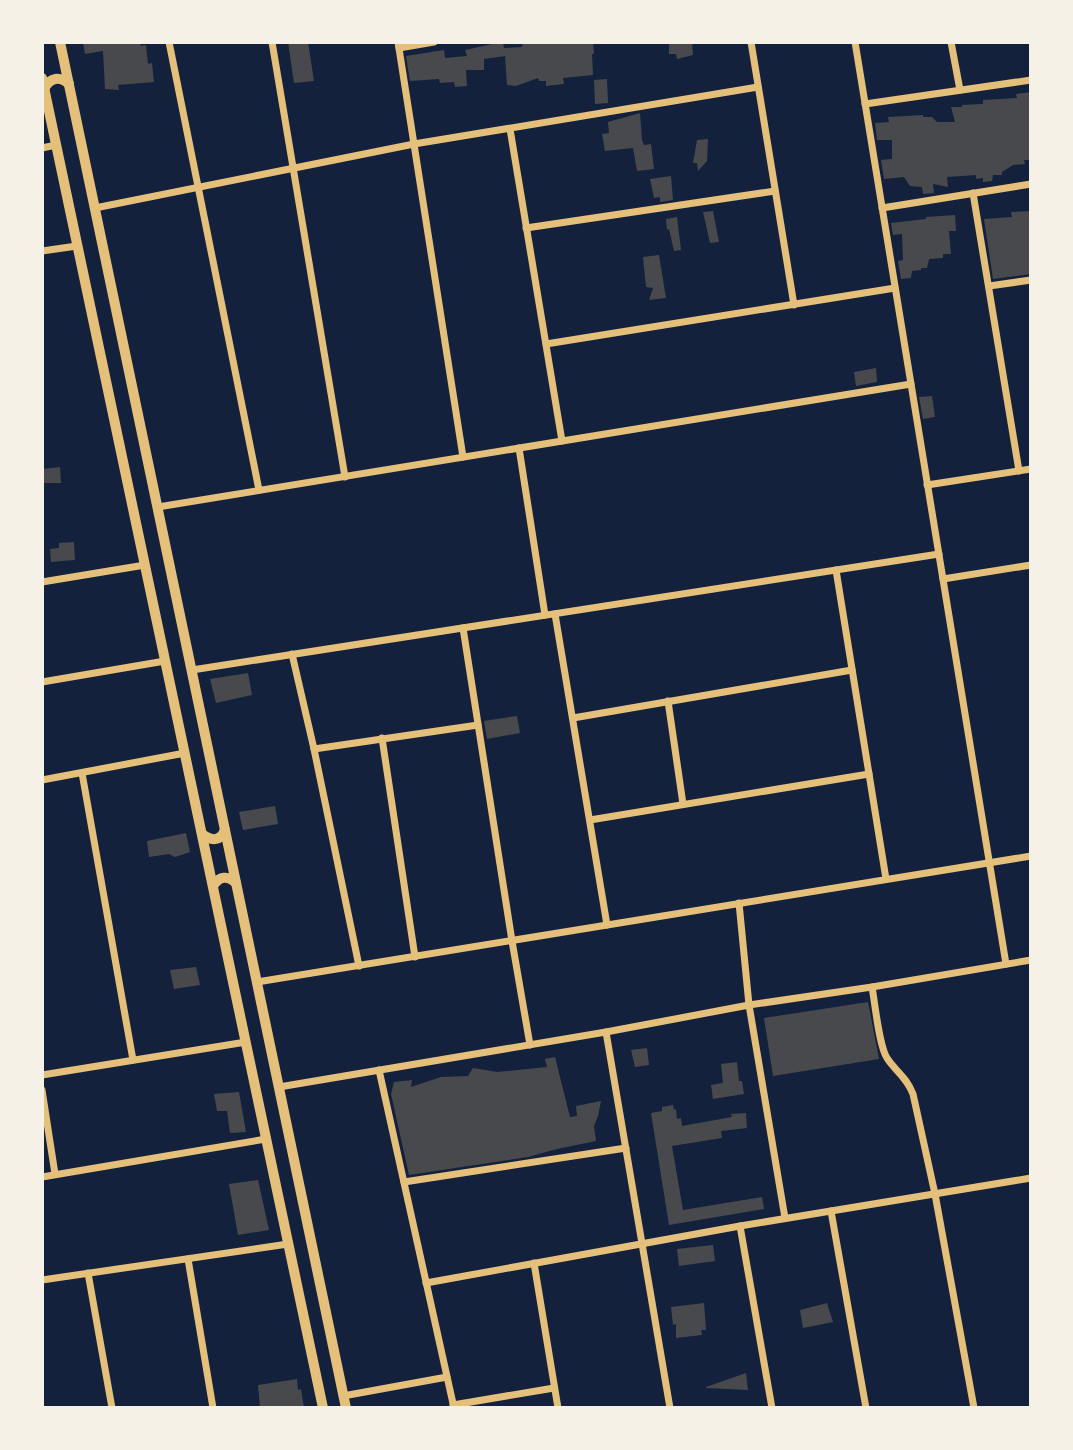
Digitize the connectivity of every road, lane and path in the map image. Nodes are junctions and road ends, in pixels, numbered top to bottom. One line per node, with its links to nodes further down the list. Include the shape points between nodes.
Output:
1 (60, 42): 11 (street)
2 (169, 42): 22 (street)
3 (272, 42): 20 (street)
4 (434, 42): 8 (street)
5 (751, 42): 12 (street)
6 (855, 42): 15 (street)
7 (951, 42): 14 (street)
8 (398, 45): 17 (street)
9 (42, 78): 13 (street)
10 (1031, 80): 14 (street)
11 (69, 85): 13 (street, via 58,78); 25 (street)
12 (758, 87): 16 (street); 23 (street)
13 (44, 89): 18 (street)
14 (960, 90): 15 (street)
15 (865, 104): 26 (street)
16 (510, 129): 17 (street); 27 (street)
17 (414, 144): 20 (street); 38 (street)
18 (56, 145): 19 (street); 28 (street)
19 (42, 148)
20 (293, 168): 22 (street); 41 (street)
21 (1031, 184): 24 (street)
22 (198, 187): 25 (street); 43 (street)
23 (775, 191): 27 (street); 33 (street)
24 (973, 193): 26 (street); 31 (street)
25 (95, 208): 44 (street)
26 (882, 208): 32 (street)
27 (526, 228): 34 (street)
28 (77, 246): 29 (street); 46 (street)
29 (42, 251)
30 (1031, 280): 31 (street)
31 (989, 286): 40 (street)
32 (895, 288): 33 (street); 35 (street)
33 (794, 304): 34 (street)
34 (546, 344): 36 (street)
35 (911, 384): 36 (street); 42 (street)
36 (562, 441): 37 (street)
37 (519, 448): 38 (street); 52 (street)
38 (463, 457): 41 (street)
39 (1031, 469): 40 (street)
40 (1019, 471): 42 (street)
41 (345, 477): 43 (street)
42 (927, 485): 45 (street)
43 (259, 490): 44 (street)
44 (158, 507): 56 (street)
45 (939, 554): 48 (street); 49 (street)
46 (145, 565): 50 (street); 55 (street)
47 (1031, 565): 49 (street)
48 (836, 570): 51 (street); 57 (street)
49 (943, 579): 73 (street)
50 (42, 582)
51 (555, 614): 52 (street); 60 (street)
52 (545, 615): 53 (street)
53 (463, 628): 54 (street); 61 (street)
54 (292, 654): 56 (street); 63 (street)
55 (165, 661): 58 (street); 64 (street)
56 (192, 670): 70 (street)
57 (852, 670): 59 (street); 66 (street)
58 (42, 682)
59 (668, 701): 60 (street); 68 (street)
60 (573, 718): 69 (street)
61 (478, 725): 62 (street); 79 (street)
62 (382, 738): 63 (street); 80 (street)
63 (314, 749): 83 (street)
64 (185, 753): 65 (street); 71 (street)
65 (82, 773): 67 (street); 90 (street)
66 (869, 774): 68 (street); 74 (street)
67 (42, 780)
68 (683, 804): 69 (street)
69 (590, 820): 78 (street)
70 (225, 830): 71 (street, via 214,840); 75 (street)
71 (202, 834): 76 (street)
72 (1031, 856): 73 (street)
73 (989, 862): 74 (street); 82 (street)
74 (886, 879): 77 (street)
75 (236, 883): 76 (street, via 226,877); 84 (street)
76 (213, 887): 88 (street)
77 (739, 903): 78 (street); 86 (street)
78 (607, 925): 79 (street)
79 (512, 941): 80 (street); 89 (street)
80 (415, 957): 83 (street)
81 (1031, 960): 82 (street)
82 (1006, 964): 85 (street)
83 (359, 966): 84 (street)
84 (257, 982): 93 (street)
85 (872, 987): 86 (street); 101 (street, via 887,1058 913,1094)
86 (750, 1005): 87 (street); 103 (street)
87 (606, 1032): 89 (street); 96 (street)
88 (246, 1042): 90 (street); 95 (street)
89 (530, 1045): 91 (street)
90 (132, 1060): 92 (street)
91 (379, 1070): 93 (street); 100 (street)
92 (42, 1075)
93 (279, 1087): 114 (street)
94 (42, 1090): 97 (street)
95 (266, 1139): 97 (street); 106 (street)
96 (626, 1148): 100 (street); 105 (street)
97 (55, 1174): 98 (street)
98 (42, 1177)
99 (1031, 1178): 101 (street)
100 (404, 1182): 111 (street)
101 (935, 1194): 102 (street); 124 (street)
102 (831, 1211): 103 (street); 123 (street)
103 (785, 1218): 104 (street)
104 (740, 1226): 105 (street); 122 (street)
105 (642, 1243): 108 (street); 121 (street)
106 (288, 1244): 107 (street); 118 (street)
107 (188, 1259): 109 (street); 117 (street)
108 (534, 1263): 111 (street); 113 (street)
109 (88, 1273): 110 (street); 116 (street)
110 (42, 1280)
111 (426, 1283): 112 (street)
112 (447, 1377): 114 (street); 115 (street)
113 (554, 1388): 115 (street); 120 (street)
114 (343, 1396): 119 (street)
115 (454, 1407)
116 (113, 1408)
117 (214, 1408)
118 (323, 1408)
119 (346, 1408)
120 (558, 1408)
121 (670, 1408)
122 (772, 1408)
123 (866, 1408)
124 (974, 1408)

